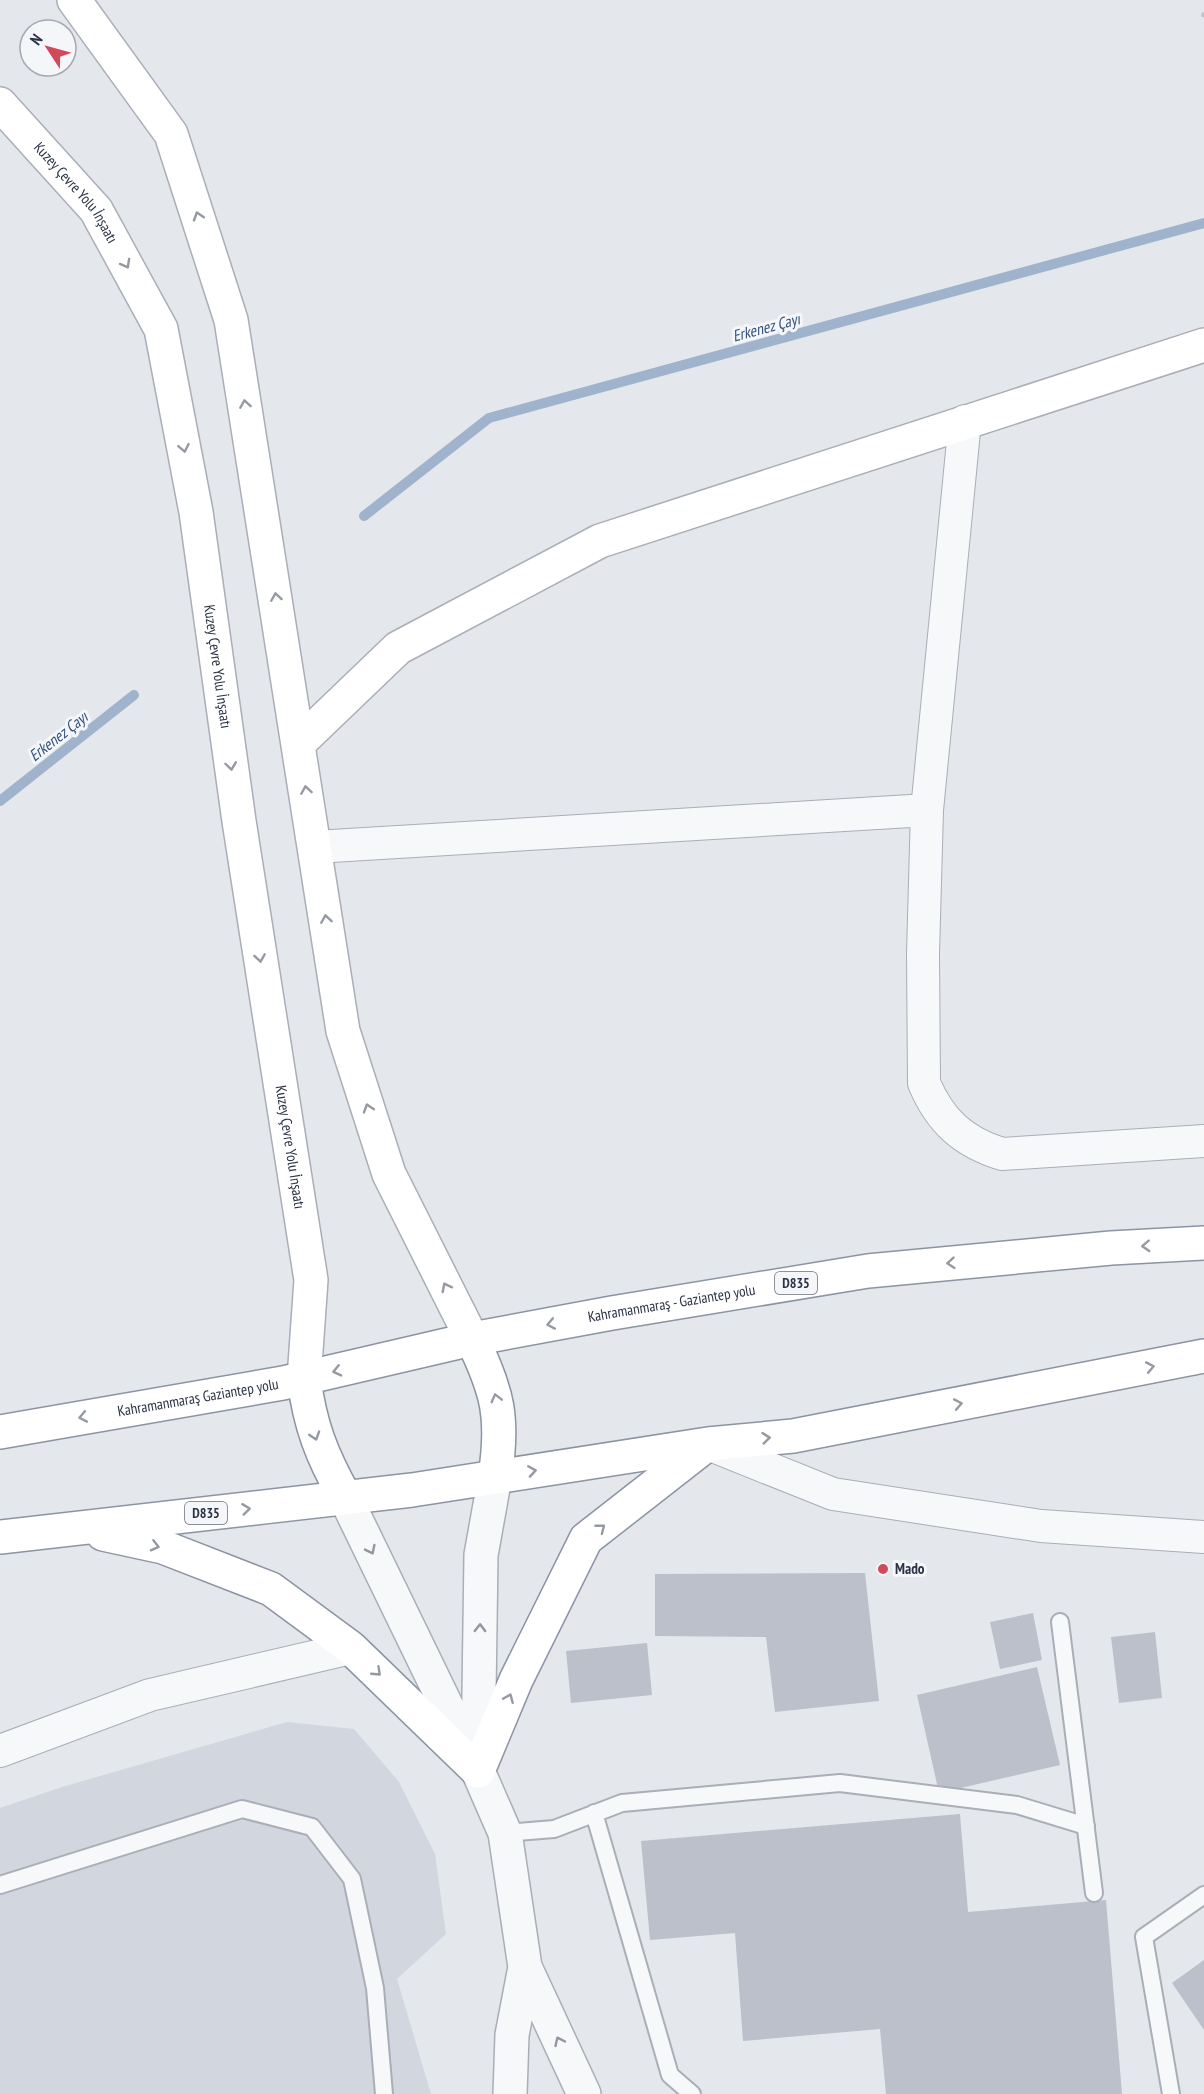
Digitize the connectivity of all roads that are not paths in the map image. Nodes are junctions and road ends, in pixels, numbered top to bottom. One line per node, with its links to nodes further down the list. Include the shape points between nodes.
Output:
1 (74, 0): 5 (main road, one-way to 1, via 231,320 171,134)
2 (0, 104): 13 (main road, Kuzey Çevre Yolu İnşaatı, one-way to 13, via 96,210 161,329 196,513 238,821 311,1280)
3 (1204, 345): 4 (main road)
4 (964, 421): 5 (main road, via 600,541 398,648); 6 (street)
5 (299, 743): 7 (main road, one-way to 5)
6 (927, 810): 7 (street); 8 (street, via 924,1083 944,1119 960,1136 1002,1154)
7 (315, 847): 10 (main road, one-way to 7, via 389,1174 343,1031)
8 (1204, 1141)
9 (1204, 1243): 10 (main road, Kahramanmaraş - Gaziantep yolu / D835, one-way to 10, via 868,1271)
10 (472, 1339): 12 (main road, Kahramanmaraş - Gaziantep yolu / D835); 16 (main road, one-way to 10, via 499,1409 491,1377)
11 (1204, 1356): 15 (main road, D835, one-way to 11, via 793,1436)
12 (394, 1359): 13 (main road, Kahramanmaraş Gaziantep yolu / D835, one-way to 13)
13 (304, 1379): 14 (main road, Kahramanmaraş Gaziantep yolu / D835, one-way to 14); 17 (main road, Kuzey Çevre Yolu İnşaatı, one-way to 17, via 313,1432)
14 (0, 1432)
15 (708, 1444): 16 (main road, D835, one-way to 15); 20 (street, via 833,1494 1041,1526); 24 (main road, one-way to 15, via 516,1680 586,1539)
16 (495, 1477): 17 (main road, D835); 24 (street, one-way to 16, via 481,1555)
17 (345, 1497): 18 (main road, D835, one-way to 17); 24 (street, one-way to 24)
18 (78, 1528): 19 (main road, D835); 22 (main road, one-way to 22, via 163,1547 271,1588)
19 (0, 1537)
20 (1201, 1542)
21 (1060, 1622): 26 (lane)
22 (351, 1648): 23 (street, via 150,1695); 24 (main road, one-way to 24)
23 (0, 1750)
24 (478, 1771): 27 (street)
25 (594, 1813): 26 (lane, via 622,1803 840,1783 1017,1805); 27 (lane, via 554,1829); 35 (lane, via 670,2075)
26 (1086, 1826): 29 (lane)
27 (505, 1833): 31 (street)
28 (0, 1886): 32 (lane, via 242,1809 312,1827 352,1879 375,1988)
29 (1094, 1893)
30 (1204, 1895): 36 (lane, via 1144,1936)
31 (525, 1967): 33 (street, via 512,2035); 34 (street, one-way to 31)
32 (384, 2094)
33 (510, 2094)
34 (584, 2094)
35 (692, 2094)
36 (1171, 2094)

